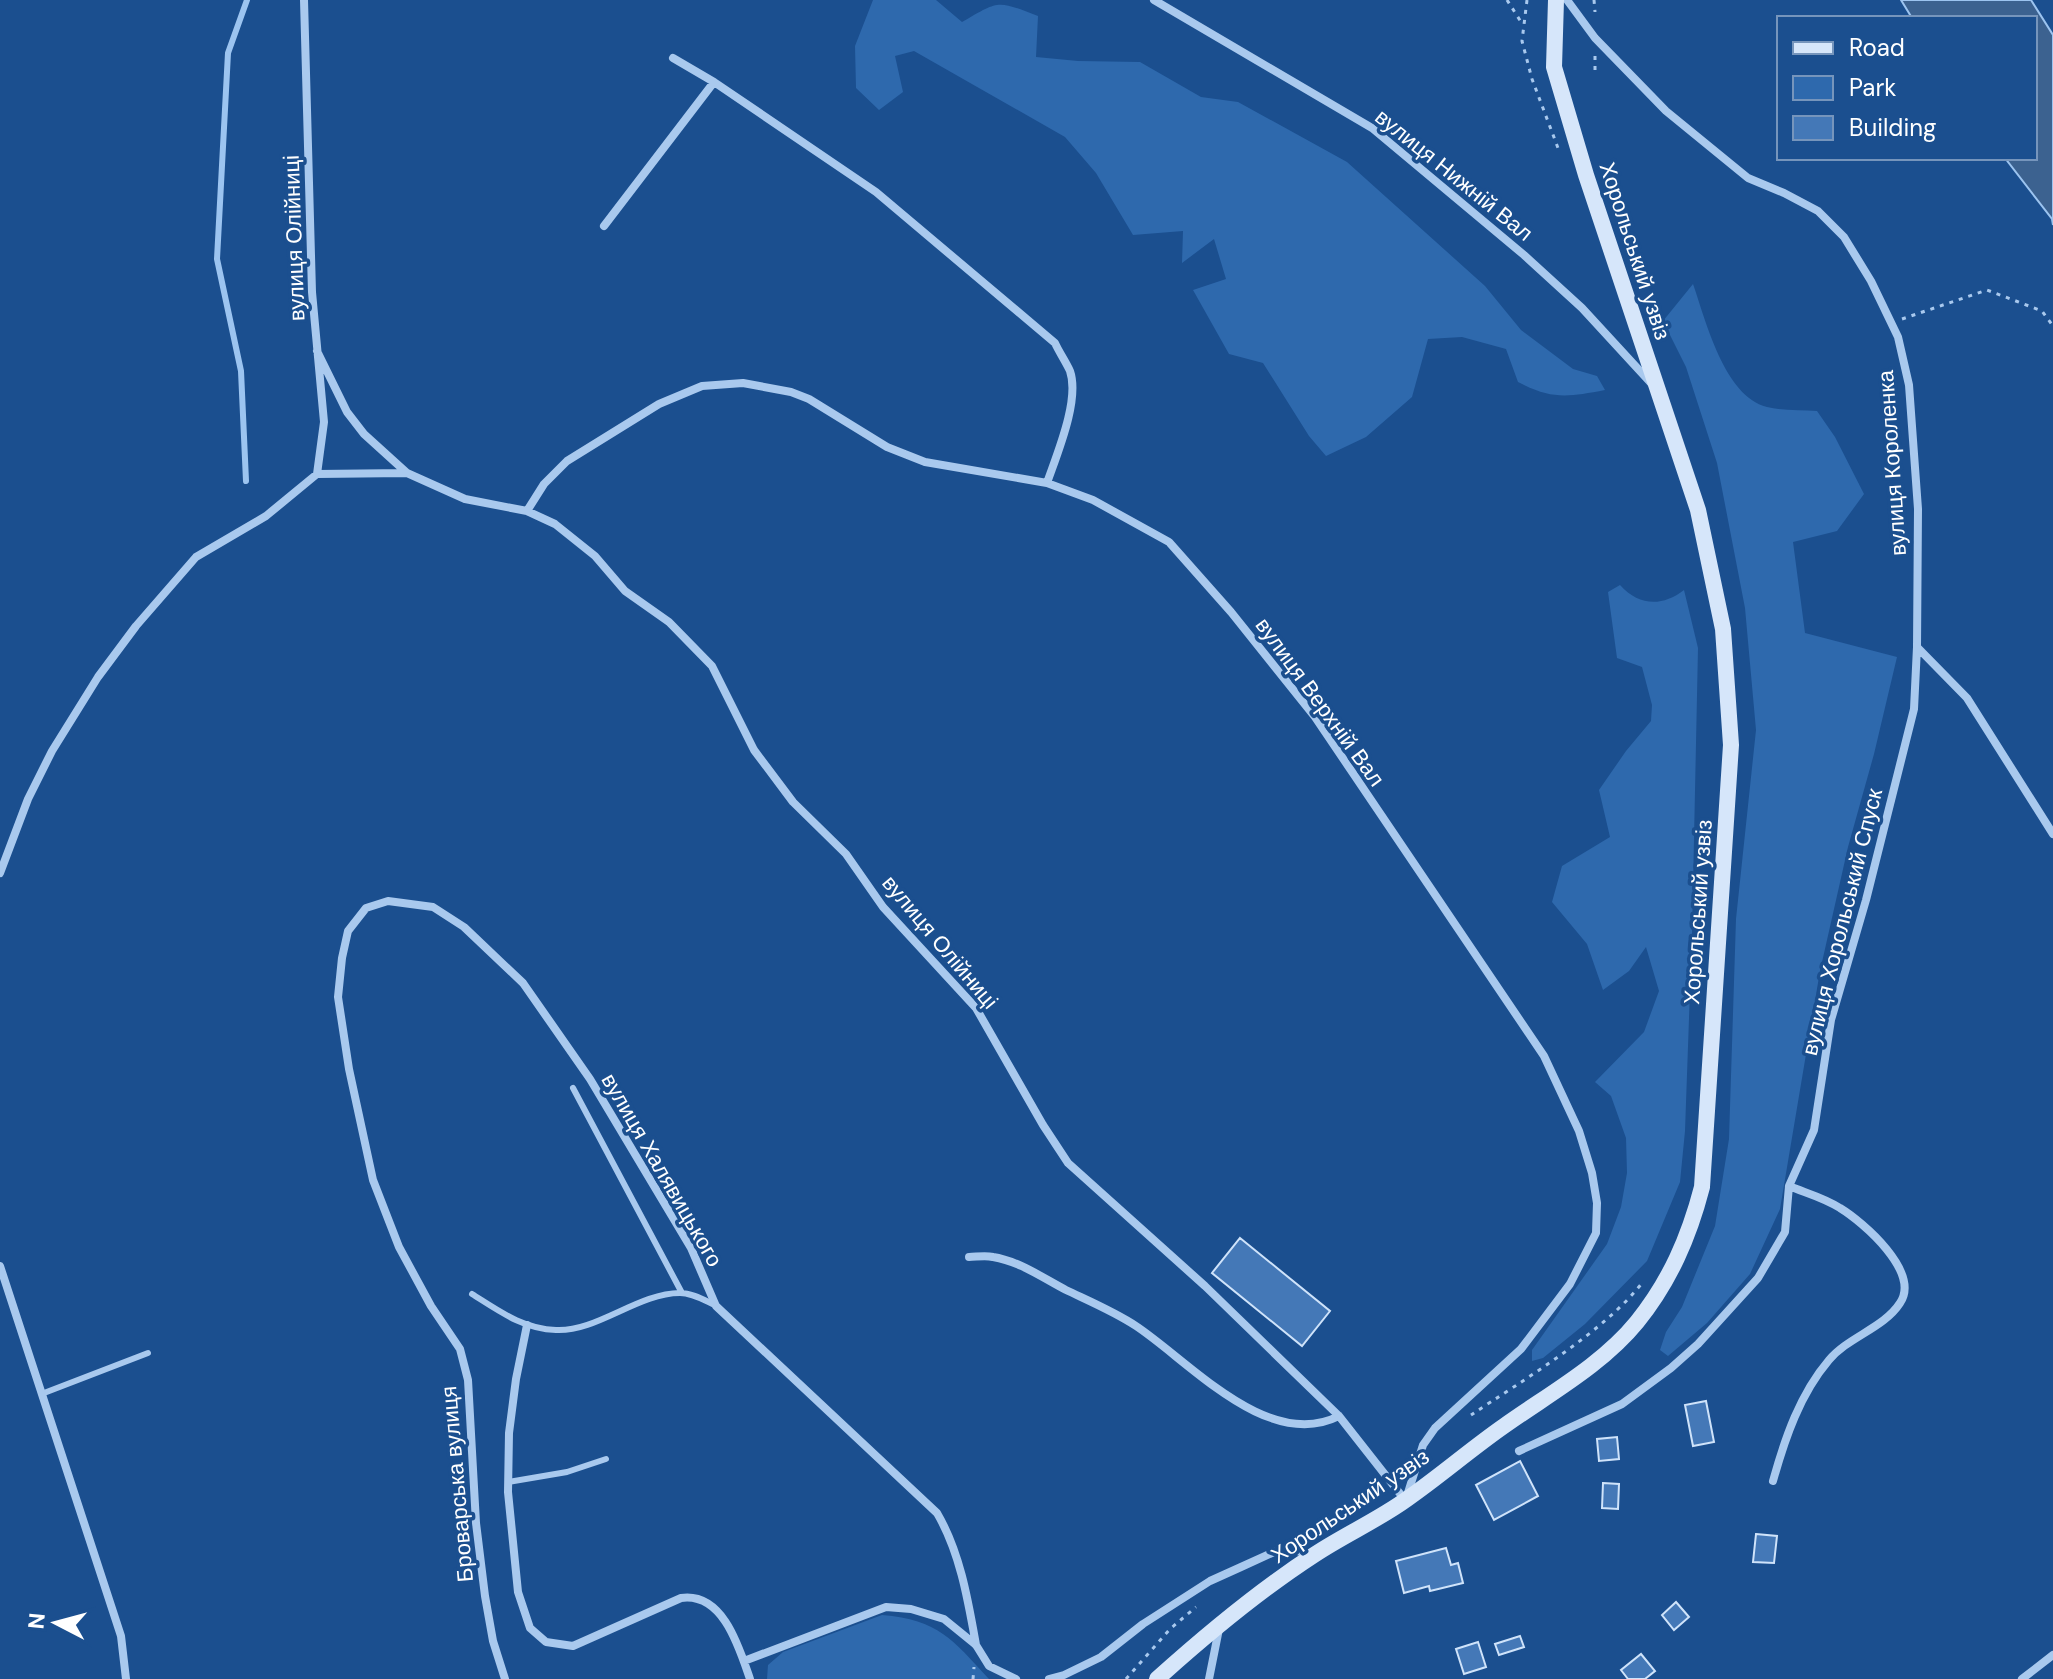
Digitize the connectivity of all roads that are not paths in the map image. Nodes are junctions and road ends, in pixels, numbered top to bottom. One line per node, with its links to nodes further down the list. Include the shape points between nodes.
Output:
1 (304, 0): 8 (street, вулиця Олійниці)
2 (1154, 0): 9 (street, вулиця Нижній Вал, via 1372,128 1536,265)
3 (1556, 0): 9 (main road, Хорольський узвіз, via 1554,67)
4 (1567, 0): 14 (street, вулиця Короленка, via 1595,38 1666,111 1748,178 1818,211 1844,237 1871,281 1898,337 1909,385 1918,509)
5 (673, 58): 6 (street)
6 (714, 82): 7 (street); 12 (street, via 876,192 1055,343 1072,390)
7 (604, 226)
8 (317, 351): 10 (street, via 347,412); 11 (street, вулиця Олійниці, via 324,422)
9 (1659, 392): 33 (main road, Хорольський узвіз, via 1698,510 1723,629 1728,681 1731,745 1702,1187 1678,1260 1635,1324 1608,1351)
10 (407, 473): 11 (street); 13 (street, вулиця Олійниці, via 465,499)
11 (317, 474): 16 (street, via 266,516 196,557 136,626 52,751)
12 (1047, 483): 13 (street, вулиця Верхній Вал, via 925,462 887,447 809,399 743,383 702,386 659,404 567,461); 33 (street, вулиця Верхній Вал, via 1093,500 1169,542 1231,612 1315,717 1544,1056 1579,1131 1592,1173 1596,1233 1570,1284 1521,1349 1423,1445)
13 (527, 511): 28 (street, вулиця Олійниці, via 555,524 595,556 625,591 669,622 712,666 754,750 793,802 846,854 883,907 976,1008 1068,1163)
14 (1917, 647): 15 (street, via 1967,698); 19 (street, вулиця Хорольський Спуск, via 1914,709 1831,1020 1814,1130)
15 (2053, 834)
16 (0, 873)
17 (388, 901): 24 (street, вулиця Халявицького, via 433,907 464,927 523,983 590,1079 691,1248); 40 (street, Броварська вулиця, via 366,908 348,931 338,997 373,1180 399,1247 460,1349 468,1380 485,1596)
18 (573, 1088): 22 (lane)
19 (1789, 1186): 29 (street, вулиця Хорольський Спуск, via 1785,1232 1758,1278 1698,1344 1622,1404); 31 (street, via 1839,1207 1878,1239 1894,1257 1903,1279 1903,1300 1830,1359 1799,1405)
20 (969, 1257): 28 (street, via 1013,1263 1135,1326 1234,1401 1289,1422)
21 (0, 1266): 27 (street)
22 (682, 1293): 24 (lane); 25 (lane, via 559,1331)
23 (472, 1294): 25 (lane)
24 (716, 1306): 36 (street, вулиця Халявицького, via 937,1513 959,1567)
25 (527, 1325): 32 (street, via 509,1433)
26 (148, 1353): 27 (lane)
27 (44, 1393): 39 (street, via 121,1636)
28 (1339, 1416): 33 (street, вулиця Олійниці)
29 (1519, 1451)
30 (606, 1459): 32 (lane)
31 (1773, 1481)
32 (508, 1482): 38 (street, via 518,1592 530,1628 546,1642 573,1646 695,1596 724,1618)
33 (1406, 1500): 34 (main road, Хорольський узвіз)
34 (1314, 1555): 35 (main road, Хорольський узвіз); 43 (street, via 1283,1548 1210,1581 1101,1657)
35 (1221, 1621): 44 (main road, Хорольський узвіз); 45 (street)
36 (976, 1645): 38 (street, via 944,1619 886,1607); 42 (street, via 989,1666)
37 (2053, 1655): 46 (street)
38 (744, 1661): 41 (street)
39 (126, 1679)
40 (505, 1679)
41 (750, 1679)
42 (1016, 1679)
43 (1049, 1679)
44 (1157, 1679)
45 (1209, 1679)
46 (2022, 1679)

